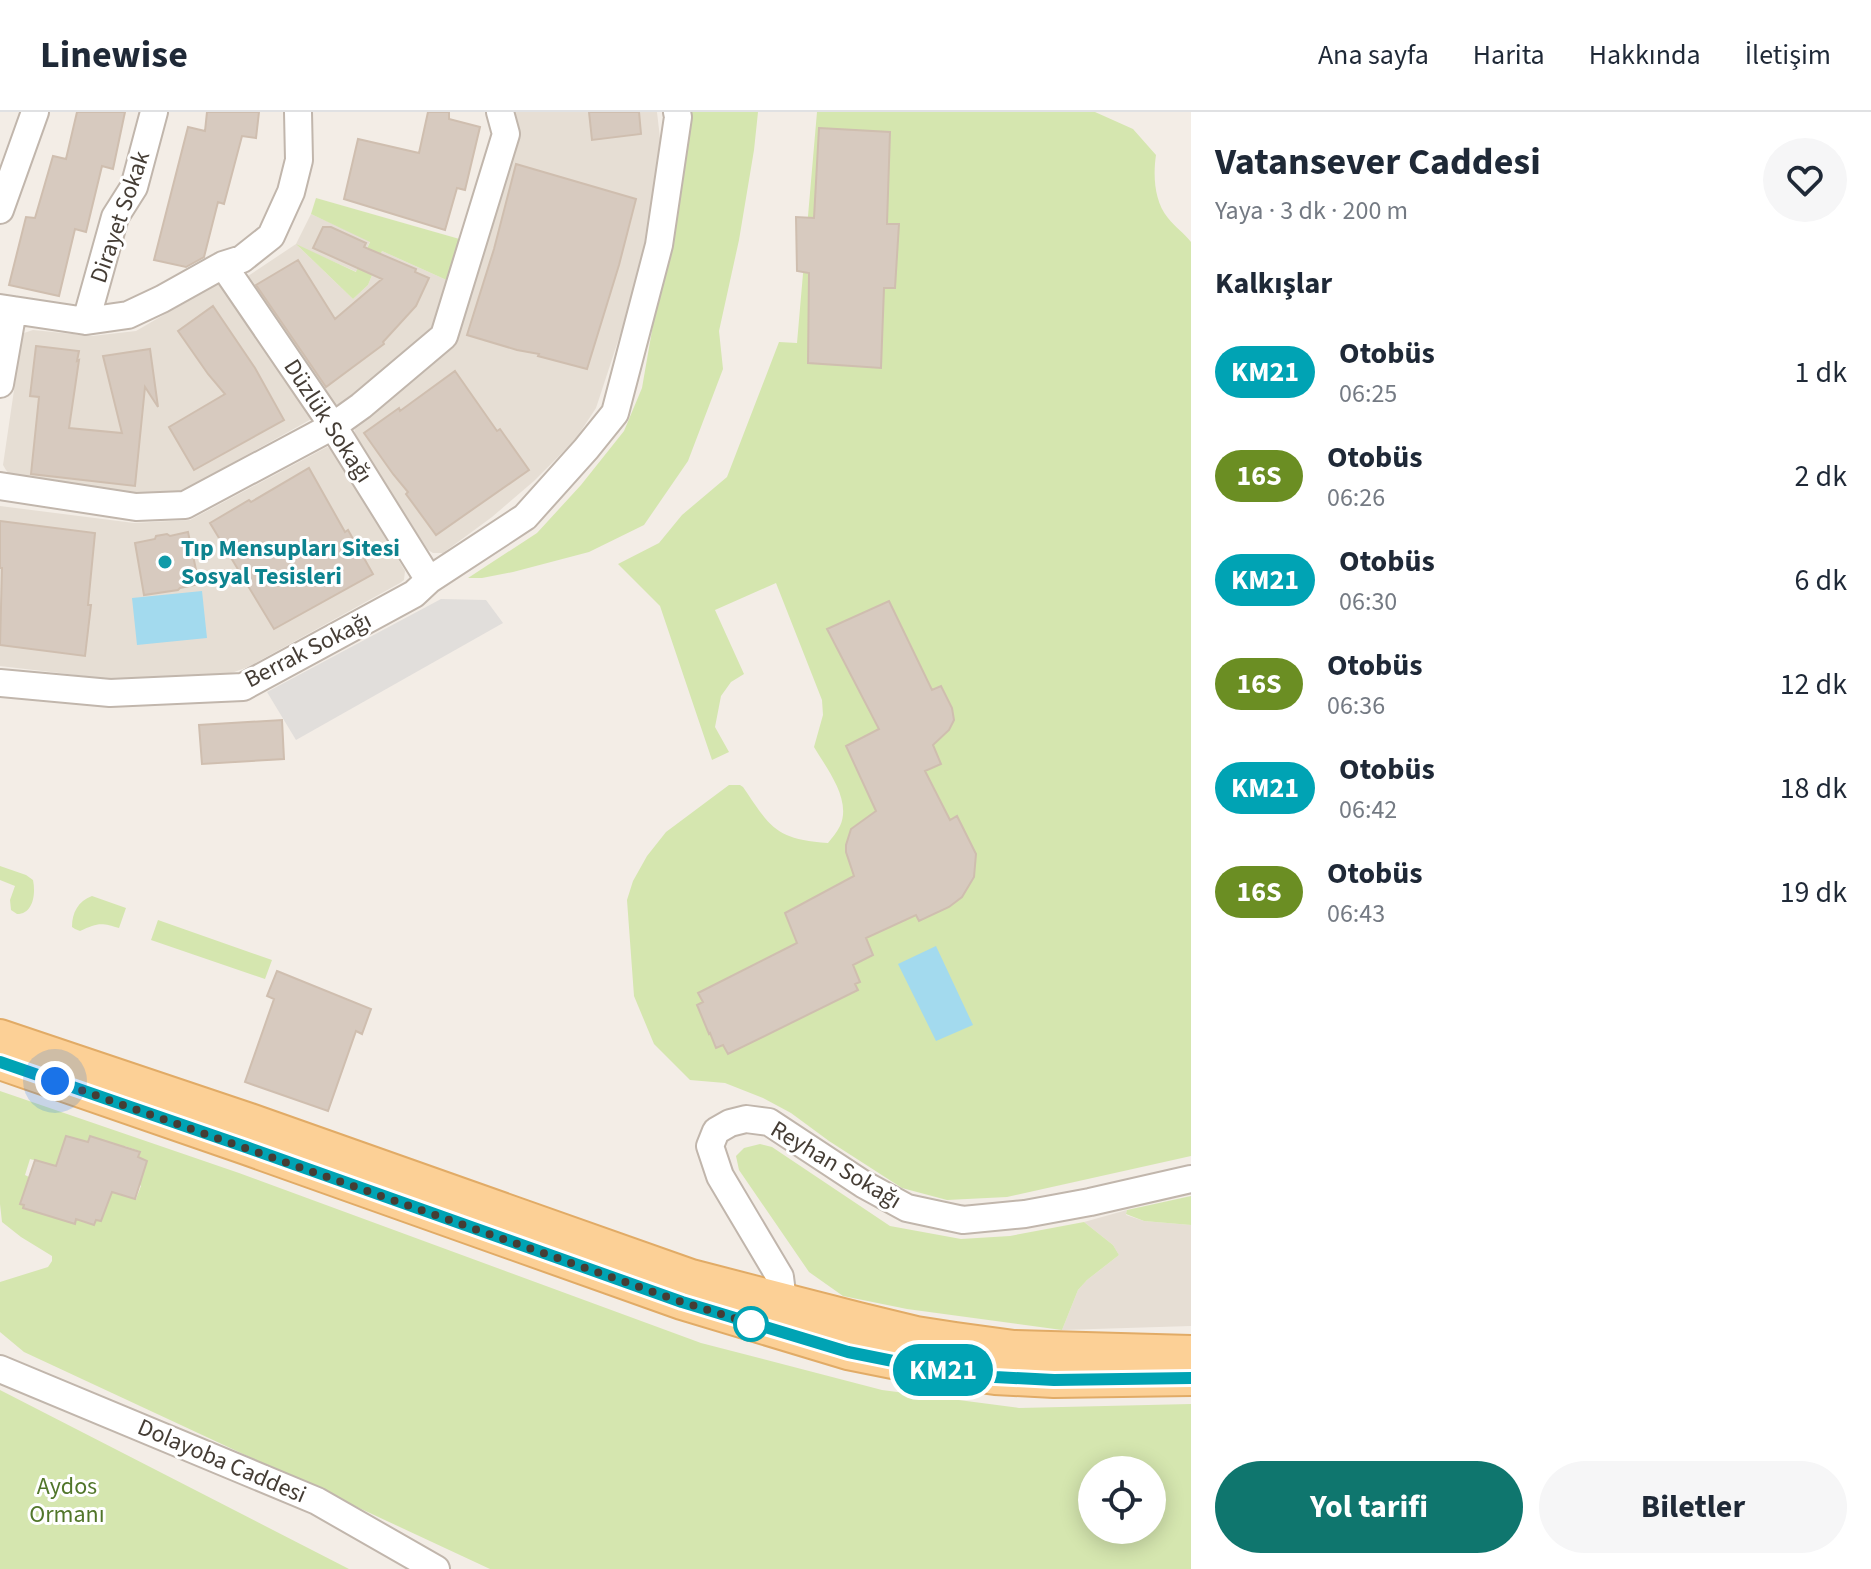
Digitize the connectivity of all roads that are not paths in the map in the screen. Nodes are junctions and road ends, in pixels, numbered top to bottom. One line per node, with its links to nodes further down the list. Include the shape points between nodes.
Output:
1 (35, 112): 6 (street)
2 (154, 112): 9 (street, Dirayet Sokak, via 134,187 115,217)
3 (298, 112): 7 (street, via 299,160 271,236 242,259)
4 (500, 112): 11 (street, via 506,134 444,336)
5 (677, 112): 13 (street, Berrak Sokağı, via 659,245 615,413 525,517)
6 (2, 201)
7 (223, 265): 9 (street, via 128,315); 11 (street, Düzlük Sokağı)
8 (6, 309): 9 (street); 10 (street)
9 (86, 321)
10 (0, 384)
11 (333, 426): 12 (street, via 185,505 136,507); 13 (street, Düzlük Sokağı)
12 (0, 486)
13 (429, 580): 14 (street, Berrak Sokağı, via 414,594 243,687 110,693)
14 (0, 683)
15 (0, 1037): 18 (main road, via 691,1277)
16 (0, 1062): 18 (main road, via 667,1297)
17 (1191, 1179): 18 (street, Reyhan Sokağı, via 1025,1214 963,1220 907,1208 769,1122 730,1123 716,1131 710,1146 720,1176 780,1277)
18 (780, 1317): 19 (main road, via 999,1346); 21 (main road, via 861,1355 928,1368 1054,1380)
19 (1191, 1353)
20 (0, 1369): 22 (street, Dolayoba Caddesi, via 317,1501)
21 (1191, 1378)
22 (436, 1569)

